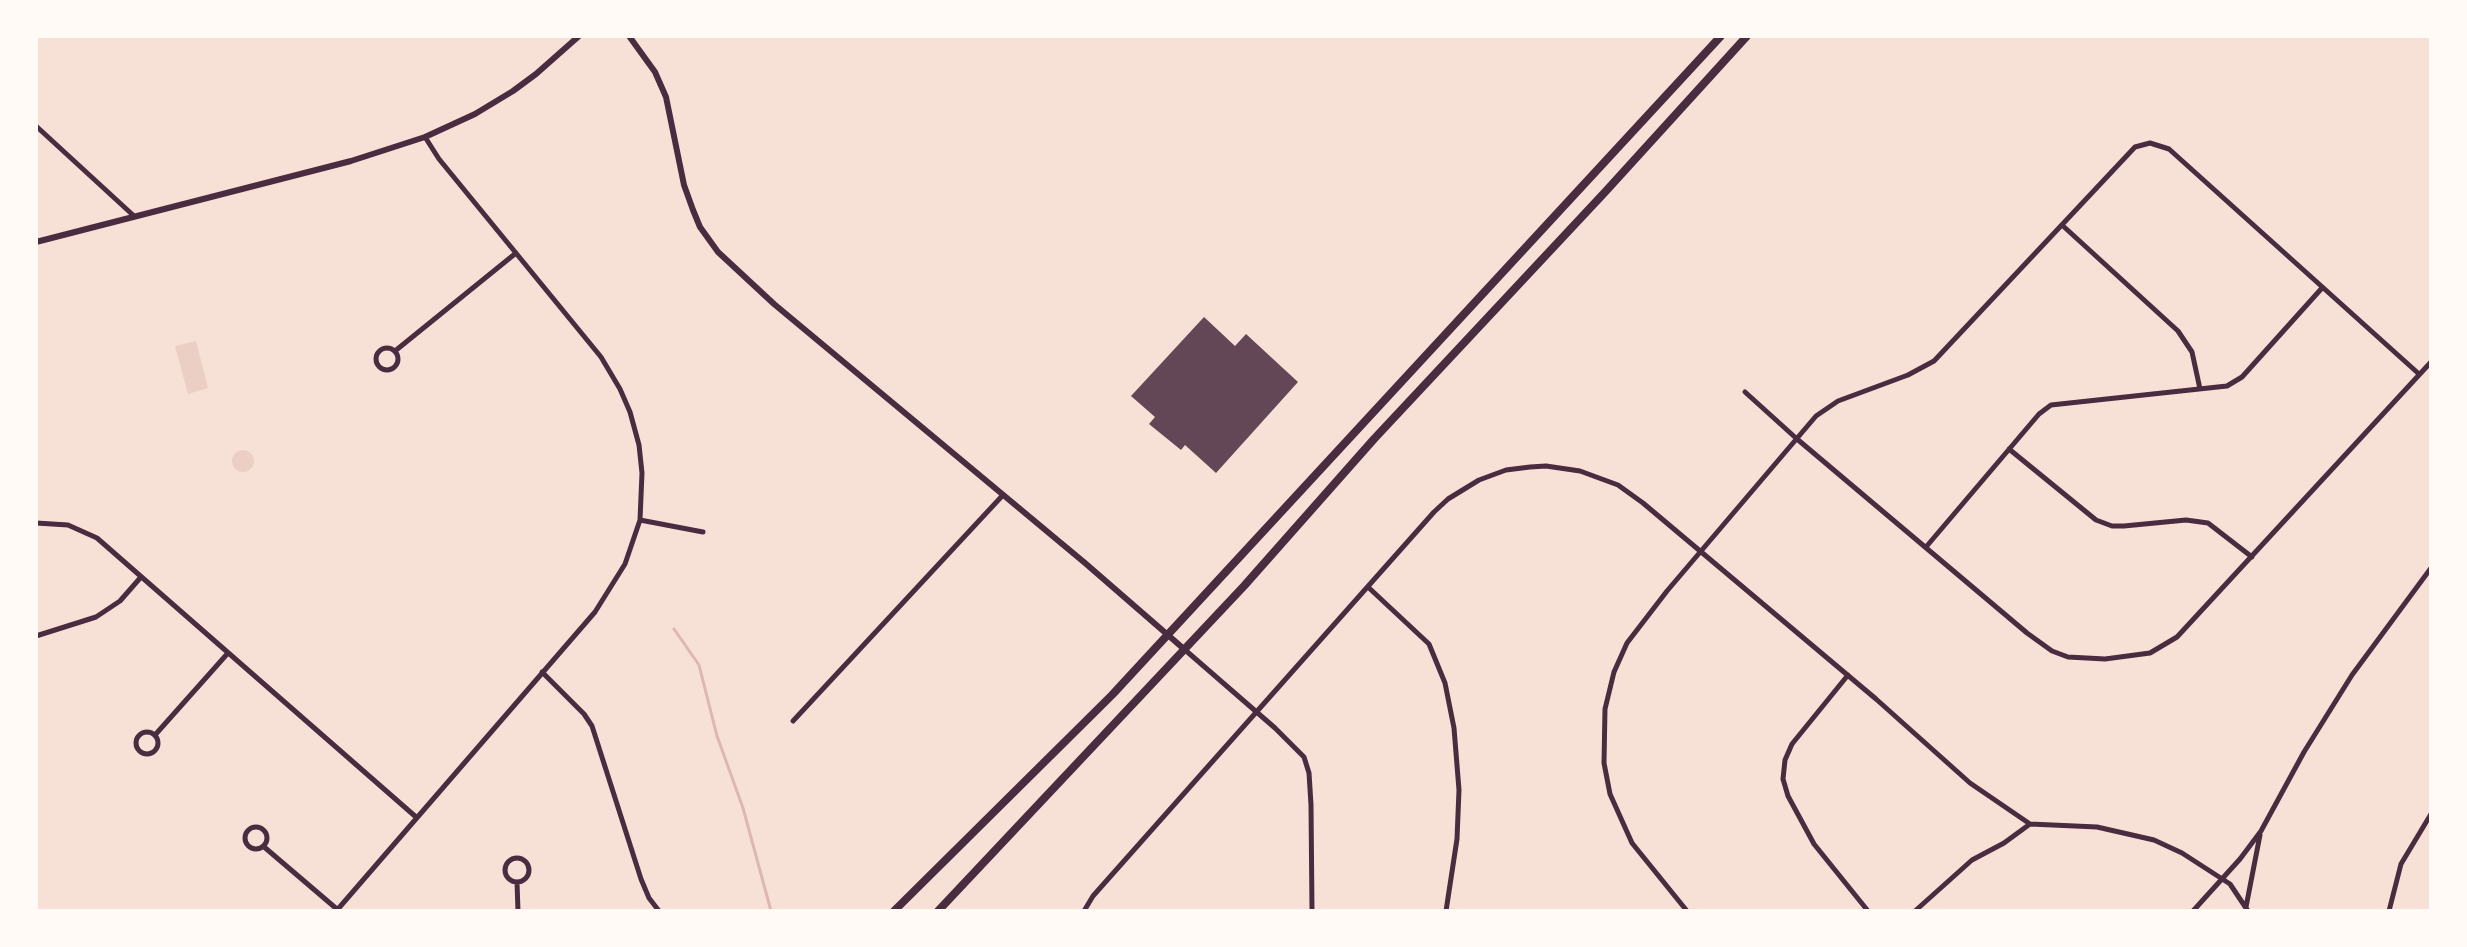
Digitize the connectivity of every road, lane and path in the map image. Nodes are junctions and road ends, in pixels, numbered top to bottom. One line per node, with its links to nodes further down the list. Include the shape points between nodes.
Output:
1 (579, 36): 6 (street, via 513,91)
2 (629, 36): 19 (street, via 655,72 666,97 684,185 700,227 718,252 766,297)
3 (1721, 36): 30 (main road)
4 (1747, 36): 32 (main road)
5 (36, 126): 7 (street)
6 (425, 137): 7 (street, via 339,164); 10 (street)
7 (134, 216): 9 (street)
8 (2062, 225): 11 (street, via 2135,147 2157,144 2169,148); 15 (street, via 2178,331 2192,352); 17 (street, via 1934,361 1827,407)
9 (36, 242)
10 (516, 253): 12 (street); 20 (street, via 601,357 620,389 639,445)
11 (2322, 288): 14 (street); 15 (street, via 2242,377 2227,386)
12 (395, 351): 12 (street, via 380,351 376,358 379,366 394,367 398,359)
13 (2431, 362): 14 (street)
14 (2420, 374): 25 (street)
15 (2200, 389): 18 (street, via 2051,405)
16 (1745, 392): 17 (street)
17 (1797, 439): 23 (street); 24 (street)
18 (2009, 448): 23 (street); 25 (street, via 2096,520 2112,526 2186,520 2208,523)
19 (1003, 495): 30 (street); 37 (street)
20 (640, 520): 22 (street); 34 (street, via 625,564 608,594)
21 (36, 523): 28 (street, via 84,530)
22 (703, 532)
23 (1926, 547): 25 (street, via 2052,651 2084,659 2150,653 2169,643)
24 (1701, 552): 29 (street, via 1643,503 1603,478 1563,467 1530,467 1506,470 1479,480 1448,499); 35 (street); 55 (street, via 1627,643 1608,691 1602,737 1610,794 1622,824 1644,860)
25 (2252, 557)
26 (2431, 568): 27 (street)
27 (2428, 576): 42 (street, via 2352,675)
28 (141, 577): 31 (street, via 120,601 96,617); 33 (street)
29 (1368, 587): 36 (street); 54 (street, via 1429,644 1445,683 1455,728 1459,790 1457,839)
30 (1168, 635): 32 (street); 50 (main road)
31 (36, 636)
32 (1184, 649): 36 (street); 51 (main road)
33 (228, 653): 38 (street); 40 (street)
34 (542, 672): 40 (street); 49 (street, via 592,726 641,879)
35 (1848, 675): 41 (street, via 1970,783); 56 (street, via 1792,744 1783,779 1814,844)
36 (1256, 712): 52 (street); 53 (street, via 1304,757 1309,774)
37 (793, 721)
38 (155, 735): 38 (street, via 145,732 138,737 136,746 141,753 150,754 157,749)
39 (2431, 814): 59 (street, via 2401,864)
40 (416, 817): 47 (street)
41 (2030, 824): 44 (street, via 2097,827 2140,836 2182,853); 57 (street, via 1972,860)
42 (2261, 831): 44 (street); 46 (street)
43 (263, 846): 43 (street, via 264,830 248,830 248,845); 47 (street)
44 (2223, 879): 46 (street); 58 (street)
45 (517, 882): 45 (street, via 525,878 528,870 525,862 516,858 508,862 505,870 508,878); 48 (street)
46 (2247, 909)
47 (339, 910)
48 (518, 911)
49 (659, 911)
50 (894, 911)
51 (938, 911)
52 (1084, 911)
53 (1312, 911)
54 (1446, 911)
55 (1687, 911)
56 (1869, 911)
57 (1915, 911)
58 (2193, 911)
59 (2389, 911)

